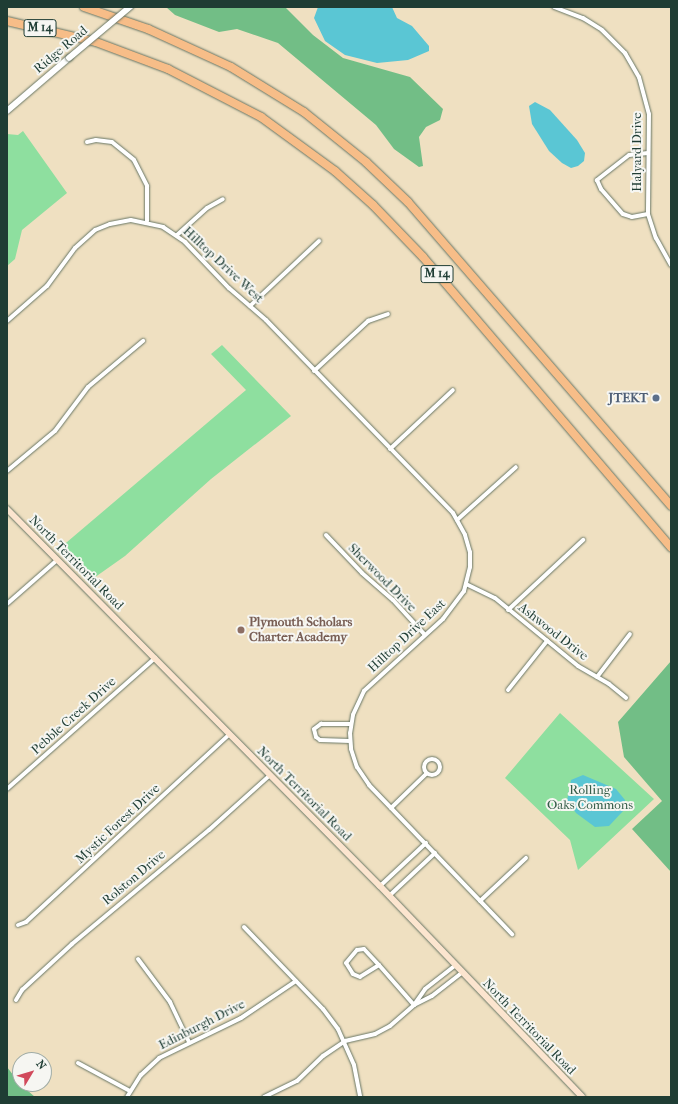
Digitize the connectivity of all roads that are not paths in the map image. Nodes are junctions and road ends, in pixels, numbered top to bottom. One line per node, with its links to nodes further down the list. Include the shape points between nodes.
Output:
1 (84, 7): 24 (highway, M 14, via 148,29 231,67 304,112 366,162 408,202)
2 (130, 7): 5 (street, Ridge Road, bridge)
3 (554, 7): 7 (street, Halyard Drive, via 597,26 630,60 642,85 648,109)
4 (7, 20): 27 (highway, M 14, via 96,42 168,69 261,117 335,171 373,205 423,257)
5 (7, 111)
6 (87, 142): 10 (street, via 112,142 134,160 147,186)
7 (648, 153): 9 (street, Halyard Drive); 9 (street, via 629,155 597,180 601,189 623,214 632,217)
8 (224, 199): 11 (street, via 207,208)
9 (648, 214): 13 (street, Halyard Drive, via 656,238)
10 (147, 221): 11 (street, Hilltop Drive West); 16 (street, Hilltop Drive West, via 116,222 88,235 75,248 52,282)
11 (177, 235): 14 (street, Hilltop Drive West)
12 (319, 241): 14 (street)
13 (671, 265)
14 (250, 306): 18 (street, Hilltop Drive West)
15 (388, 314): 18 (street, via 368,321)
16 (7, 321)
17 (143, 341): 23 (street, via 83,392 54,430)
18 (314, 371): 20 (street, Hilltop Drive West)
19 (453, 390): 21 (street)
20 (370, 430): 21 (street, Hilltop Drive East)
21 (390, 449): 26 (street, Hilltop Drive East, via 411,468)
22 (516, 466): 26 (street)
23 (7, 471)
24 (671, 504)
25 (7, 509): 32 (main road, North Territorial Road)
26 (457, 520): 33 (street, Hilltop Drive East, via 470,552)
27 (656, 530): 30 (highway, M 14); 31 (highway)
28 (326, 535): 37 (street, Sherwood Drive)
29 (583, 540): 35 (street)
30 (671, 547)
31 (671, 551)
32 (57, 560): 34 (street); 39 (main road, North Territorial Road)
33 (466, 584): 35 (street, Ashwood Drive, via 488,594); 37 (street, Hilltop Drive East, via 454,607)
34 (7, 604)
35 (508, 610): 38 (street, Ashwood Drive)
36 (630, 634): 40 (street)
37 (425, 635): 43 (street, Hilltop Drive East, via 364,691)
38 (547, 641): 40 (street, Ashwood Drive); 41 (street)
39 (154, 658): 44 (main road, North Territorial Road); 48 (street, Pebble Creek Drive)
40 (597, 677): 42 (street, Ashwood Drive)
41 (508, 690)
42 (626, 698)
43 (351, 724): 45 (street, Hilltop Drive East); 45 (street, via 321,724 316,726 314,733 320,740)
44 (230, 734): 47 (main road, North Territorial Road); 56 (street, Mystic Forest Drive, via 26,922)
45 (350, 741): 49 (street, Hilltop Drive East, via 361,775)
46 (426, 774): 46 (street, via 426,762 430,759 438,761 440,769 437,774); 49 (street)
47 (270, 775): 53 (main road, North Territorial Road); 64 (street, Rolston Drive, via 209,830 77,939 22,990)
48 (7, 789)
49 (391, 808): 50 (street, Hilltop Drive East)
50 (426, 843): 51 (street, Hilltop Drive East); 53 (street)
51 (435, 853): 54 (street); 55 (street, Hilltop Drive East)
52 (526, 858): 55 (street)
53 (380, 886): 54 (main road, North Territorial Road)
54 (390, 896): 61 (main road, North Territorial Road)
55 (480, 901): 58 (street, Hilltop Drive East)
56 (18, 925)
57 (244, 927): 63 (street)
58 (512, 934)
59 (138, 959): 67 (street, via 170,1002)
60 (379, 964): 60 (street, via 364,949 357,950 346,963 353,974 360,977); 65 (street)
61 (456, 965): 62 (main road, North Territorial Road); 65 (street, via 426,989)
62 (463, 972): 65 (street, via 432,996); 73 (main road, North Territorial Road)
63 (296, 981): 66 (street, via 328,1015); 67 (street, Edinburgh Drive, via 242,1018)
64 (16, 1000)
65 (414, 1005): 66 (street, via 382,1031)
66 (345, 1041): 71 (street, via 323,1056 297,1081); 72 (street, via 356,1070)
67 (190, 1042): 69 (street, Edinburgh Drive, via 152,1063)
68 (78, 1063): 69 (street)
69 (130, 1091): 70 (street, Edinburgh Drive)
70 (128, 1097)
71 (264, 1097)
72 (360, 1097)
73 (582, 1097)

